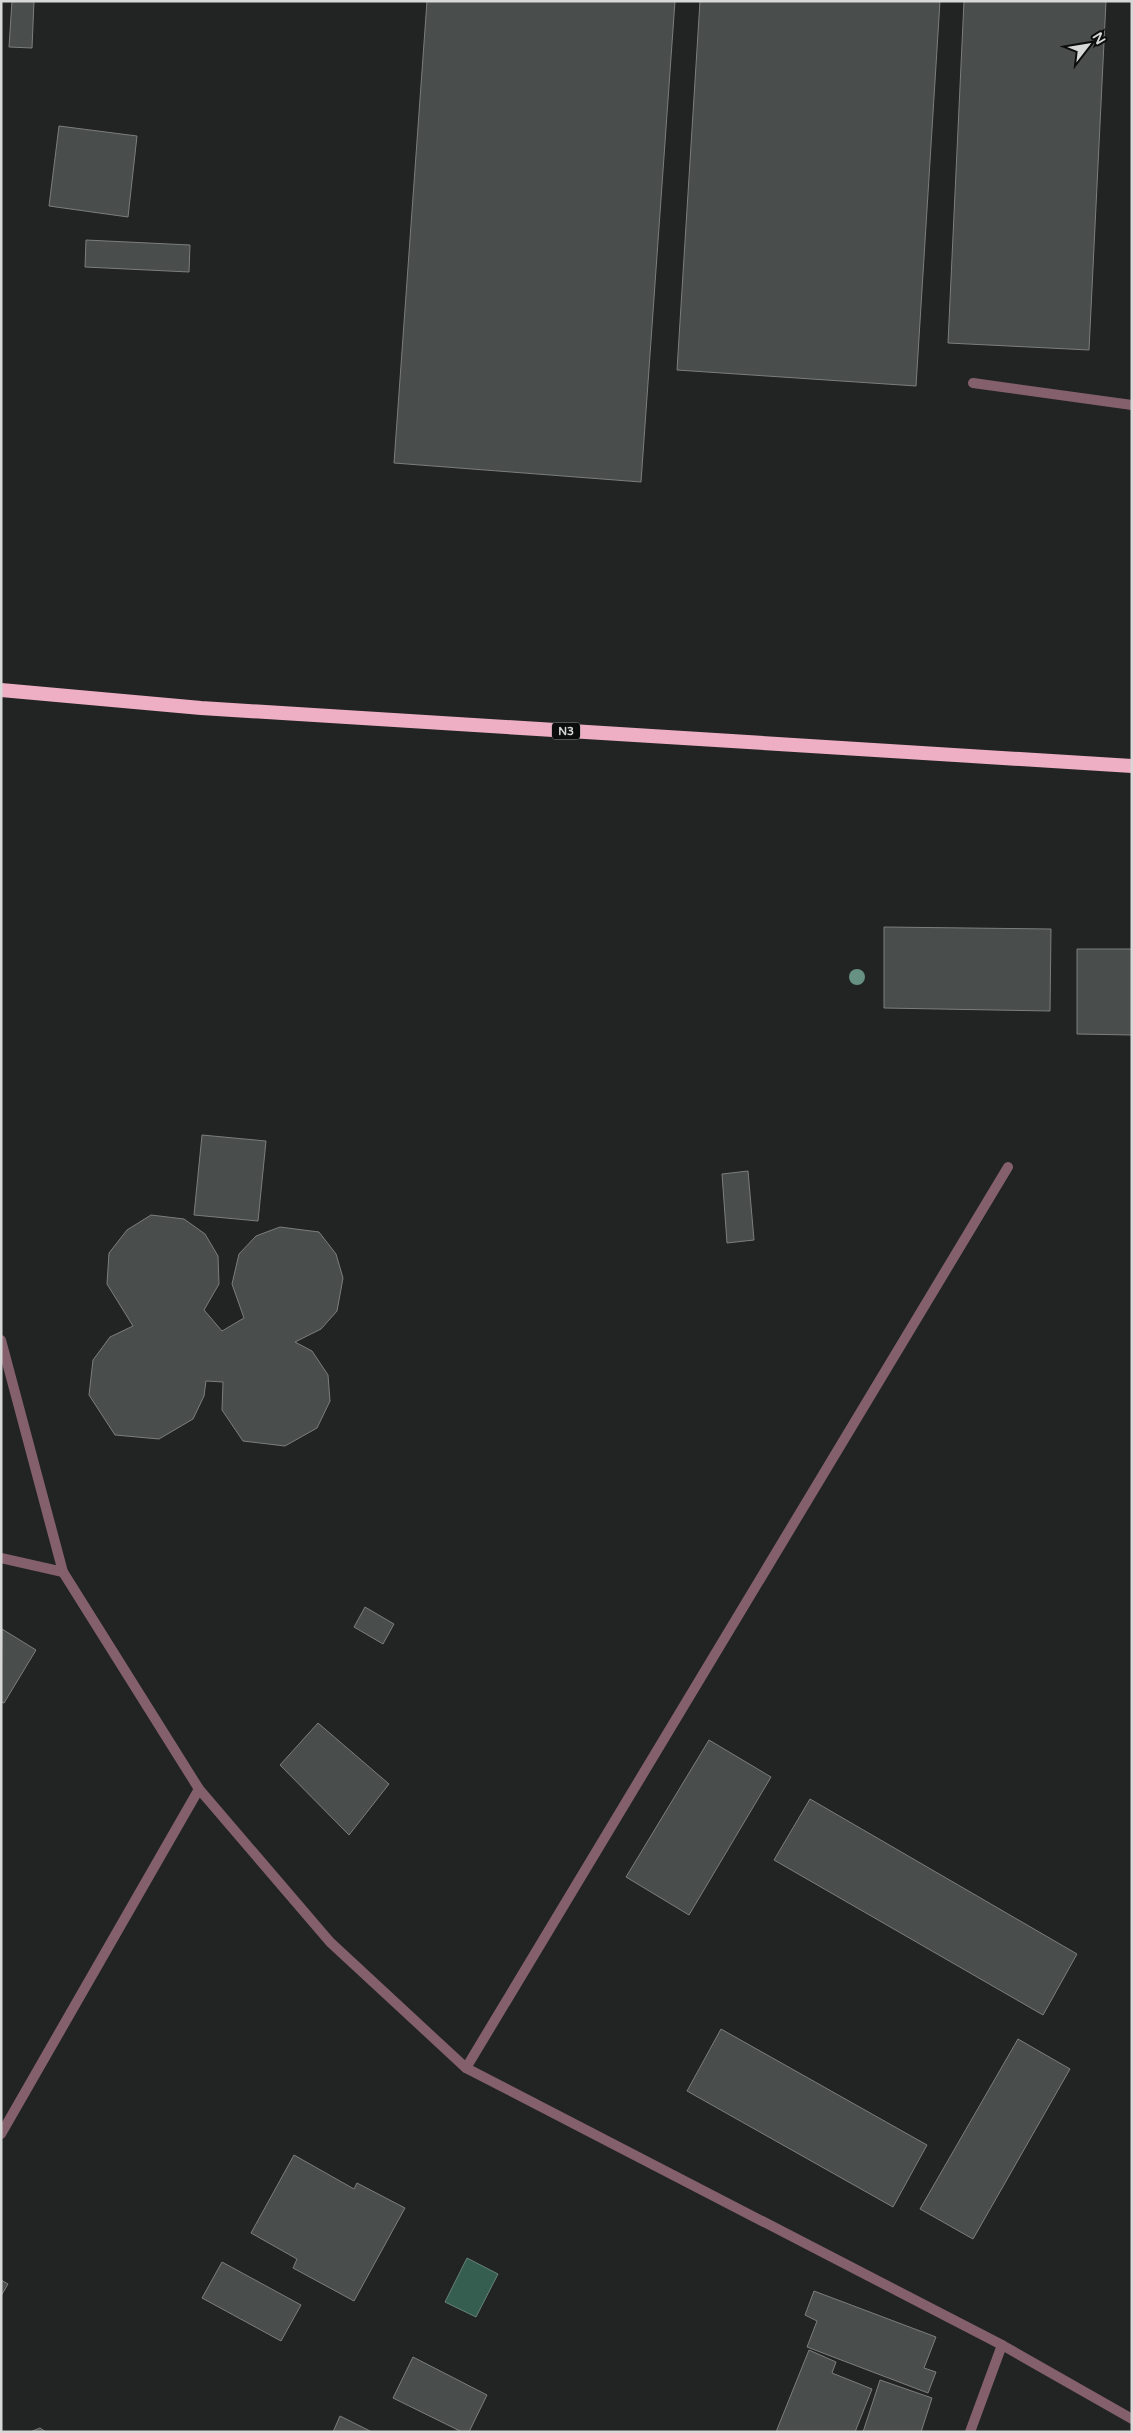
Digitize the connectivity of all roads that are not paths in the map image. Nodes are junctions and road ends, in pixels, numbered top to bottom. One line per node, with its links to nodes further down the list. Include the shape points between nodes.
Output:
1 (973, 383): 2 (street)
2 (1132, 405)
3 (1, 690): 4 (highway, N3, via 201,708)
4 (1132, 766)
5 (1008, 1167): 10 (street)
6 (1, 1340): 8 (street)
7 (1, 1558): 8 (street)
8 (63, 1572): 9 (street)
9 (199, 1788): 10 (street, via 330,1942); 11 (street)
10 (466, 2068): 12 (street)
11 (1, 2134)
12 (1002, 2345): 13 (street); 14 (street)
13 (1132, 2419)
14 (970, 2432)

